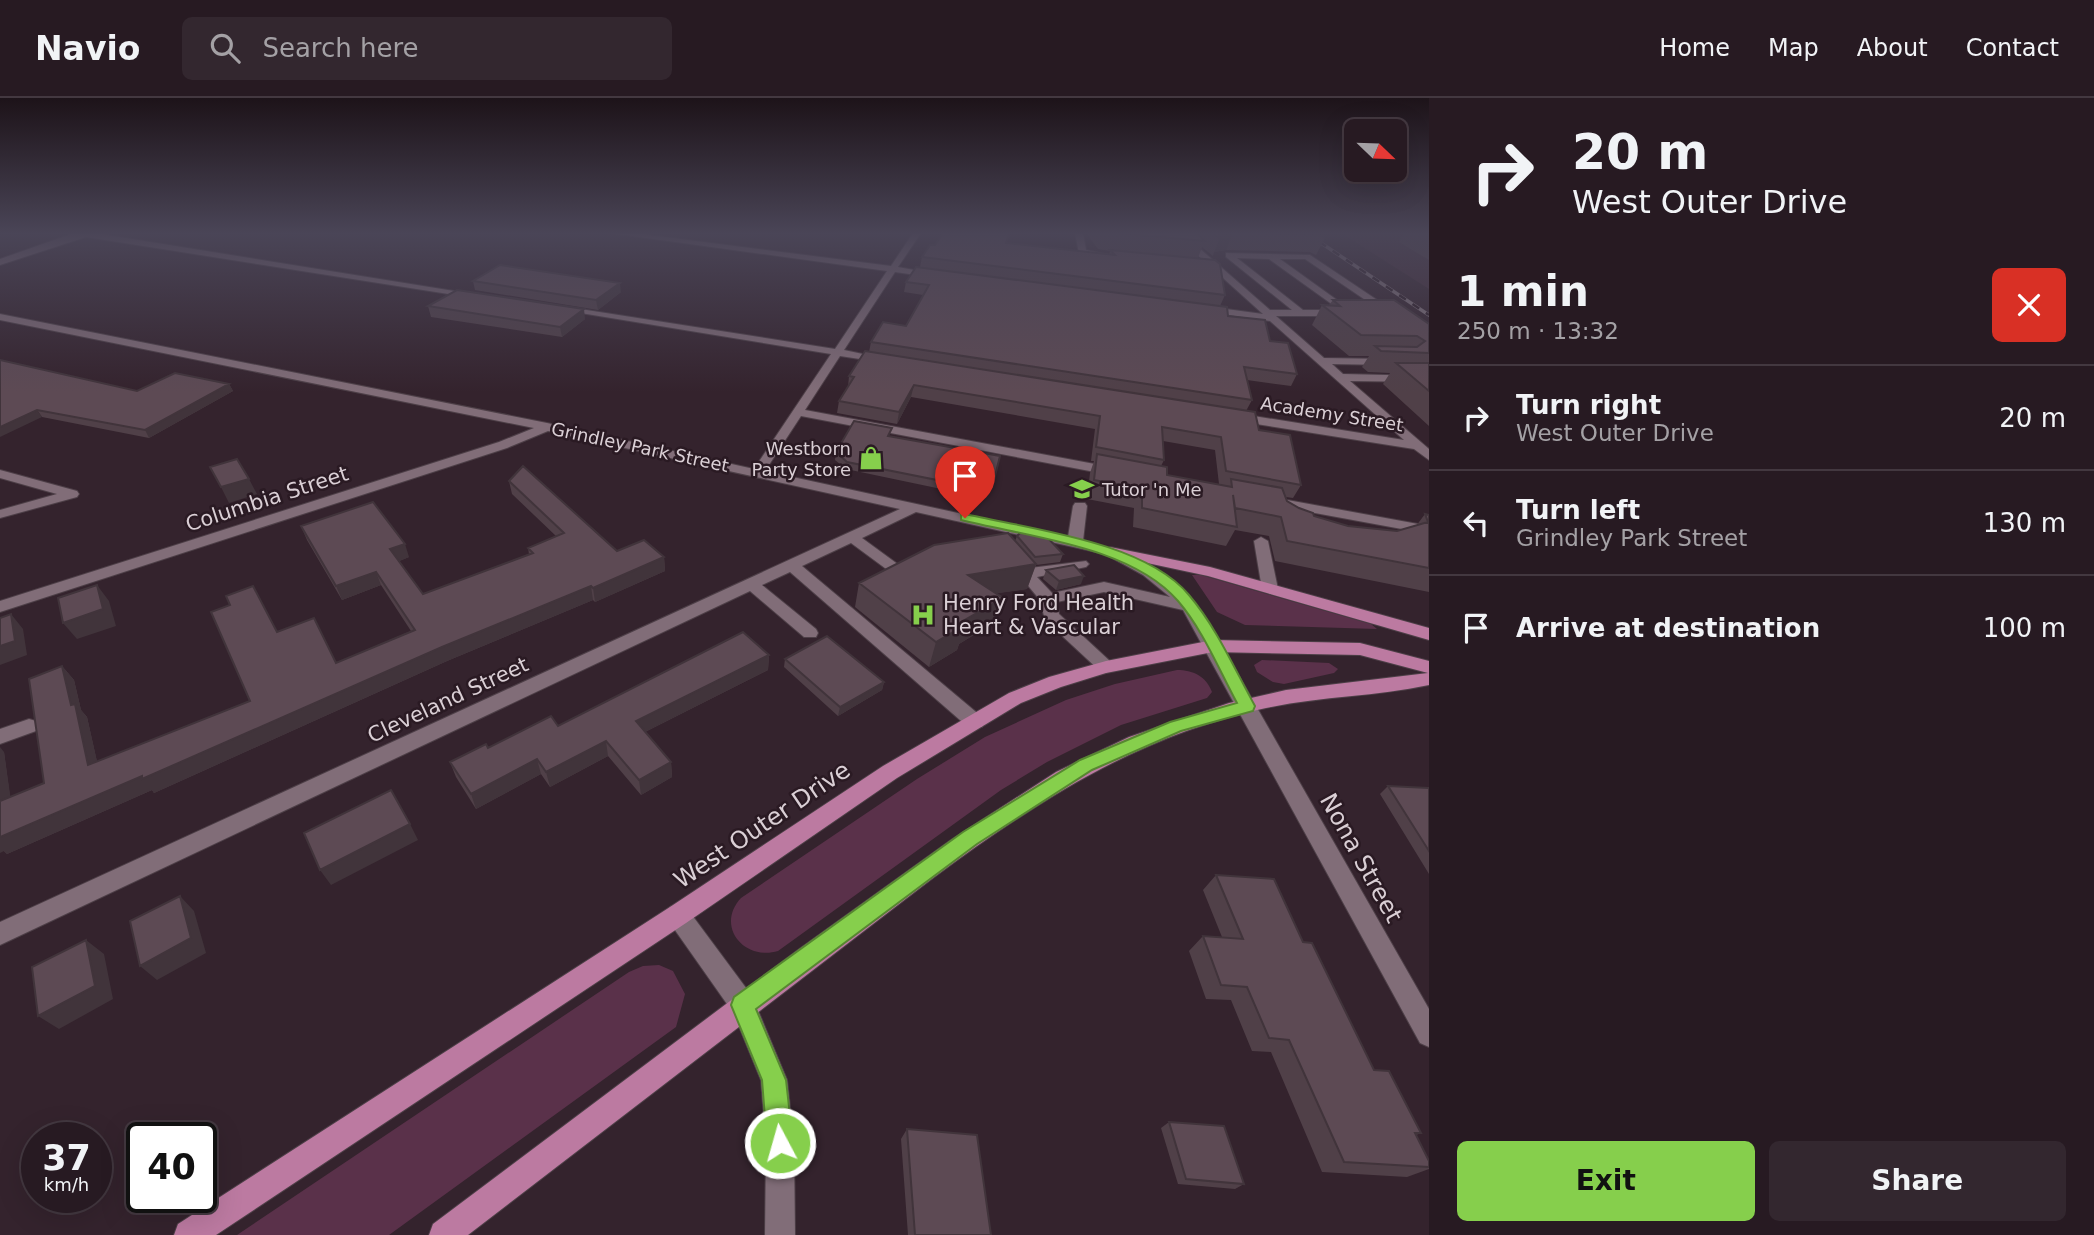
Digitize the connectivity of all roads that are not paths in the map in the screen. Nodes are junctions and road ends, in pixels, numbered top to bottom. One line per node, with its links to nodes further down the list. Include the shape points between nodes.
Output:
1 (414, 286): 7 (street)
2 (882, 286): 14 (street)
3 (1238, 286): 12 (street)
4 (1268, 286): 10 (street)
5 (1312, 286): 11 (street)
6 (1351, 286): 11 (street, via 1397,317)
7 (490, 298)
8 (545, 306): 14 (street)
9 (1197, 309): 12 (street)
10 (1301, 313): 11 (street); 12 (street)
11 (1351, 314)
12 (1270, 315): 15 (street)
13 (0, 317): 22 (street, Grindley Park Street)
14 (838, 353): 16 (street); 20 (street)
15 (1322, 361): 17 (street); 18 (street)
16 (896, 362)
17 (1404, 362)
18 (1340, 377): 19 (street); 23 (street)
19 (1429, 379)
20 (798, 412): 25 (street); 27 (street)
21 (1224, 415): 23 (street, Academy Street)
22 (547, 427): 25 (street, Grindley Park Street); 49 (street, Columbia Street)
23 (1419, 441): 24 (street)
24 (1429, 456)
25 (758, 472): 31 (street, Grindley Park Street)
26 (0, 474): 32 (street, via 72,494)
27 (1130, 474)
28 (1252, 497): 29 (street)
29 (1279, 502): 33 (street); 34 (street, via 1398,530)
30 (1080, 506): 38 (street)
31 (916, 507): 35 (street, Cleveland Street); 36 (street, Grindley Park Street)
32 (0, 514)
33 (1288, 519)
34 (1429, 530)
35 (853, 538): 41 (street, Cleveland Street); 42 (street)
36 (1003, 539): 38 (street, Grindley Park Street); 43 (street)
37 (1261, 541): 46 (street)
38 (1078, 543): 39 (street, Grindley Park Street); 40 (street)
39 (1110, 551): 46 (main road); 48 (street, Grindley Park Street, via 1159,577)
40 (1080, 564): 43 (street); 45 (street)
41 (792, 566): 44 (street, Cleveland Street); 57 (street)
42 (898, 570)
43 (1026, 574): 47 (street)
44 (751, 584): 50 (street); 61 (street, Cleveland Street)
45 (1104, 587): 47 (street); 48 (street)
46 (1269, 589): 51 (main road)
47 (1048, 599): 53 (street, via 1051,616)
48 (1189, 606): 52 (street, Grindley Park Street)
49 (0, 607)
50 (810, 633)
51 (1429, 634)
52 (1213, 646): 53 (main road, West Outer Drive); 54 (main road, West Outer Drive, via 1360,649); 56 (street, Grindley Park Street)
53 (1106, 667): 57 (main road, West Outer Drive, via 1015,698)
54 (1429, 667)
55 (1429, 679): 56 (main road)
56 (1247, 706): 62 (main road, via 1177,726 1086,765 970,838); 63 (street, Nona Street)
57 (975, 722): 60 (main road, West Outer Drive, via 891,772)
58 (29, 726): 59 (street)
59 (0, 737)
60 (678, 915): 62 (street); 64 (main road, West Outer Drive)
61 (0, 934)
62 (743, 1005): 65 (main road); 66 (street, via 774,1080 780,1143)
63 (1429, 1034)
64 (189, 1235)
65 (444, 1235)
66 (780, 1235)

